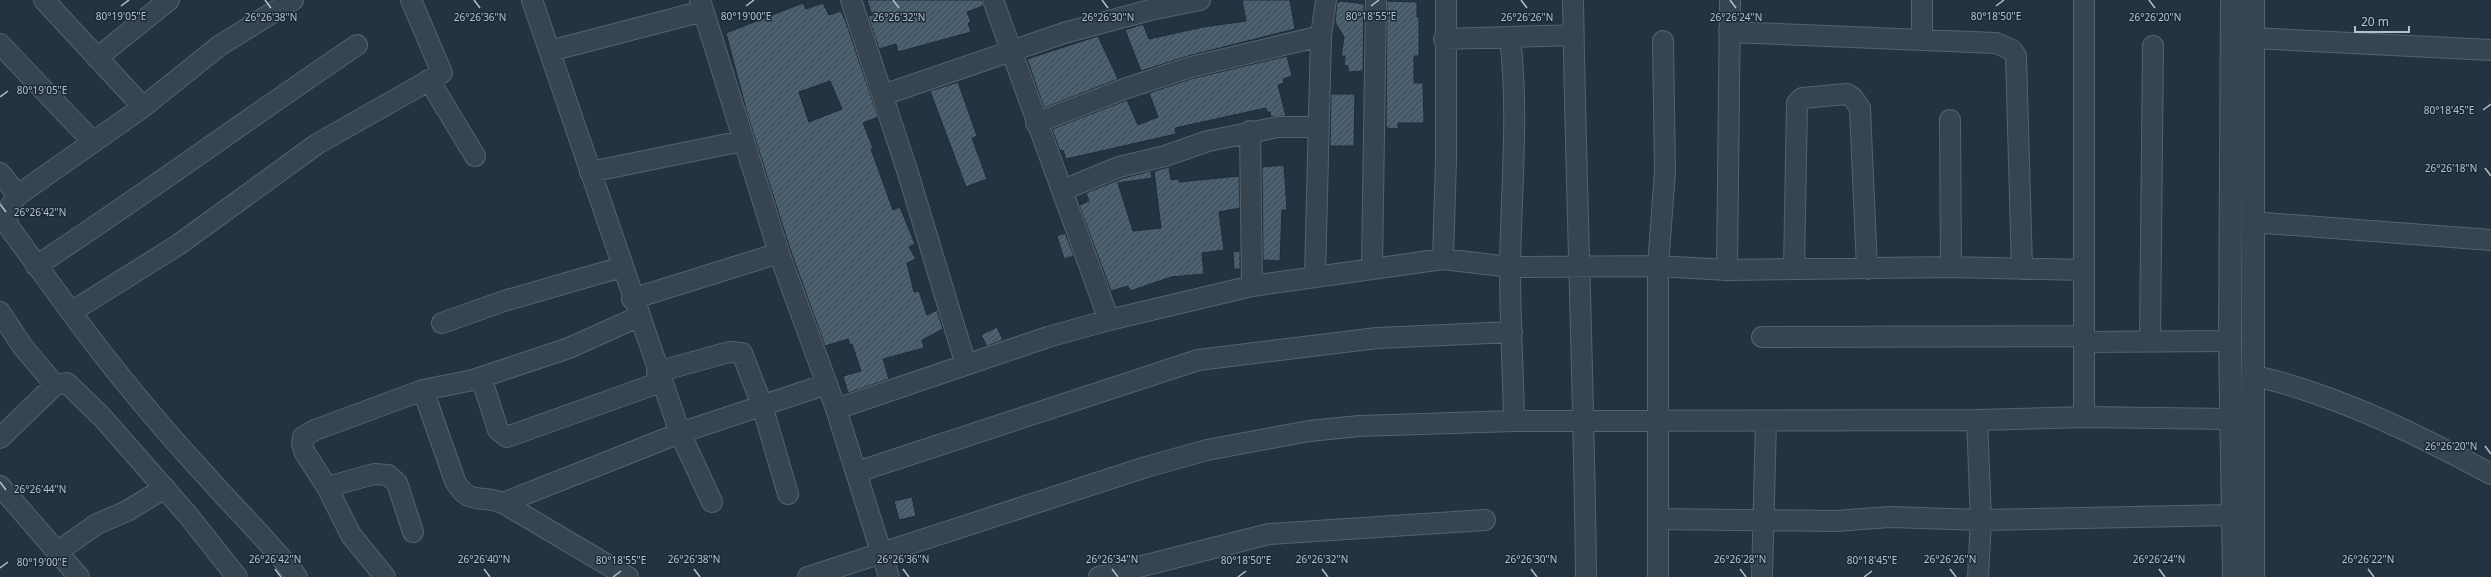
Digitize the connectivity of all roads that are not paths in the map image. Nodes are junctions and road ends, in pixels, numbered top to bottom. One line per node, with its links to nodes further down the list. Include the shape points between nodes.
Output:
1 (169, 0): 33 (street)
2 (293, 0): 36 (street, via 219,46)
3 (411, 0): 34 (street, via 442,72)
4 (532, 0): 31 (street)
5 (851, 0): 35 (street)
6 (993, 0): 32 (street)
7 (1200, 0): 32 (street, via 1150,10 1064,33)
8 (1326, 0): 21 (street)
9 (1376, 0): 58 (street)
10 (1446, 0): 24 (street)
11 (1573, 0): 20 (street)
12 (1730, 0): 19 (street)
13 (1922, 0): 25 (street)
14 (2084, 0): 63 (street)
15 (2232, 0): 74 (street)
16 (2253, 0): 23 (street)
17 (53, 3): 33 (street)
18 (702, 5): 31 (street); 41 (street)
19 (1730, 32): 25 (street); 62 (street)
20 (1574, 35): 22 (street); 56 (street)
21 (1321, 36): 38 (street, via 1190,67); 39 (street)
22 (1510, 37): 24 (street); 55 (street, via 1513,64 1513,150)
23 (2253, 38): 30 (street); 48 (street)
24 (1444, 39): 51 (street, via 1446,159)
25 (1922, 40): 61 (street, via 1996,43 2012,50 2016,56)
26 (1663, 41): 53 (street, via 1665,172)
27 (0, 44): 42 (street)
28 (356, 45): 52 (street, via 238,125 110,218)
29 (2153, 46): 75 (street)
30 (2491, 50)
31 (550, 51): 44 (street)
32 (1010, 52): 35 (street); 38 (street)
33 (97, 58): 36 (street)
34 (429, 80): 43 (street); 68 (street, via 317,144 178,245)
35 (883, 95): 76 (street)
36 (143, 107): 42 (street)
37 (1950, 120): 57 (street)
38 (1036, 123): 46 (street)
39 (1318, 127): 40 (street, via 1278,127); 64 (street)
40 (1250, 131): 46 (street, via 1119,167); 65 (street)
41 (742, 141): 44 (street); 50 (street)
42 (93, 142): 47 (street)
43 (475, 156)
44 (590, 172): 54 (street)
45 (0, 173): 47 (street)
46 (1063, 190): 69 (street)
47 (18, 195): 52 (street, via 10,206 6,221)
48 (2252, 222): 49 (street); 77 (street)
49 (2491, 240)
50 (779, 253): 66 (street); 80 (street)
51 (1442, 259): 55 (street); 58 (street)
52 (36, 266): 68 (street)
53 (1658, 266): 56 (street); 62 (street); 91 (street)
54 (622, 267): 66 (street); 70 (street)
55 (1510, 267): 56 (street); 71 (street)
56 (1578, 267): 90 (street)
57 (1951, 267): 59 (street); 61 (street)
58 (1372, 268): 64 (street)
59 (1866, 268): 60 (street); 60 (street, via 1860,108 1847,94 1802,98 1797,103)
60 (1794, 269): 62 (street)
61 (2022, 269): 63 (street)
62 (1727, 270)
63 (2083, 270): 73 (street)
64 (1315, 277): 65 (street)
65 (1252, 286): 69 (street)
66 (635, 308): 78 (street, via 569,348); 79 (street)
67 (0, 312): 81 (street, via 23,347)
68 (71, 312): 114 (street, via 112,368)
69 (1109, 320): 76 (street, via 1048,337)
70 (442, 323)
71 (1512, 332): 89 (street); 95 (street, via 1377,338 1198,360)
72 (1762, 337): 73 (street)
73 (2083, 339): 75 (street); 87 (street)
74 (2230, 340): 75 (street); 86 (street)
75 (2150, 341)
76 (966, 365): 85 (street)
77 (2252, 376): 83 (street); 96 (street, via 2269,378 2348,404 2427,439)
78 (481, 377): 79 (street, via 498,430 507,437); 82 (street)
79 (659, 377): 84 (street, via 729,352 742,353); 93 (street)
80 (827, 384): 84 (street); 85 (street)
81 (55, 385): 94 (street); 99 (street, via 64,382 74,388)
82 (422, 390): 98 (street, via 315,430 303,437 305,453); 102 (street, via 455,481 462,492 467,497 492,499)
83 (2253, 401): 86 (street); 111 (street)
84 (762, 405): 93 (street); 100 (street)
85 (836, 409): 95 (street)
86 (2231, 410): 87 (street); 103 (street)
87 (2084, 417): 88 (street)
88 (1977, 420): 92 (street); 107 (street)
89 (1514, 421): 90 (street); 110 (street, via 1359,426 1309,431 1214,448)
90 (1584, 421): 91 (street); 120 (street)
91 (1657, 421): 92 (street); 104 (street)
92 (1766, 421): 106 (street)
93 (680, 433): 101 (street); 102 (street)
94 (0, 438)
95 (857, 472): 110 (street)
96 (2491, 474)
97 (0, 486): 109 (street)
98 (327, 487): 108 (street, via 374,474 388,475 397,483); 115 (street, via 351,535)
99 (165, 488): 109 (street, via 127,511 97,524); 113 (street)
100 (788, 494)
101 (712, 502)
102 (503, 503): 116 (street)
103 (2233, 515): 107 (street); 111 (street)
104 (1658, 519): 106 (street); 121 (street)
105 (1485, 520): 119 (street, via 1269,534)
106 (1763, 520): 107 (street, via 1835,521 1890,517); 122 (street)
107 (1981, 520): 123 (street)
108 (413, 532)
109 (57, 552): 112 (street)
110 (883, 552): 117 (street); 118 (street)
111 (2252, 576)
112 (79, 577)
113 (237, 577)
114 (297, 577)
115 (385, 577)
116 (628, 577)
117 (808, 577)
118 (889, 577)
119 (1099, 577)
120 (1586, 577)
121 (1658, 577)
122 (1762, 577)
123 (1978, 577)

